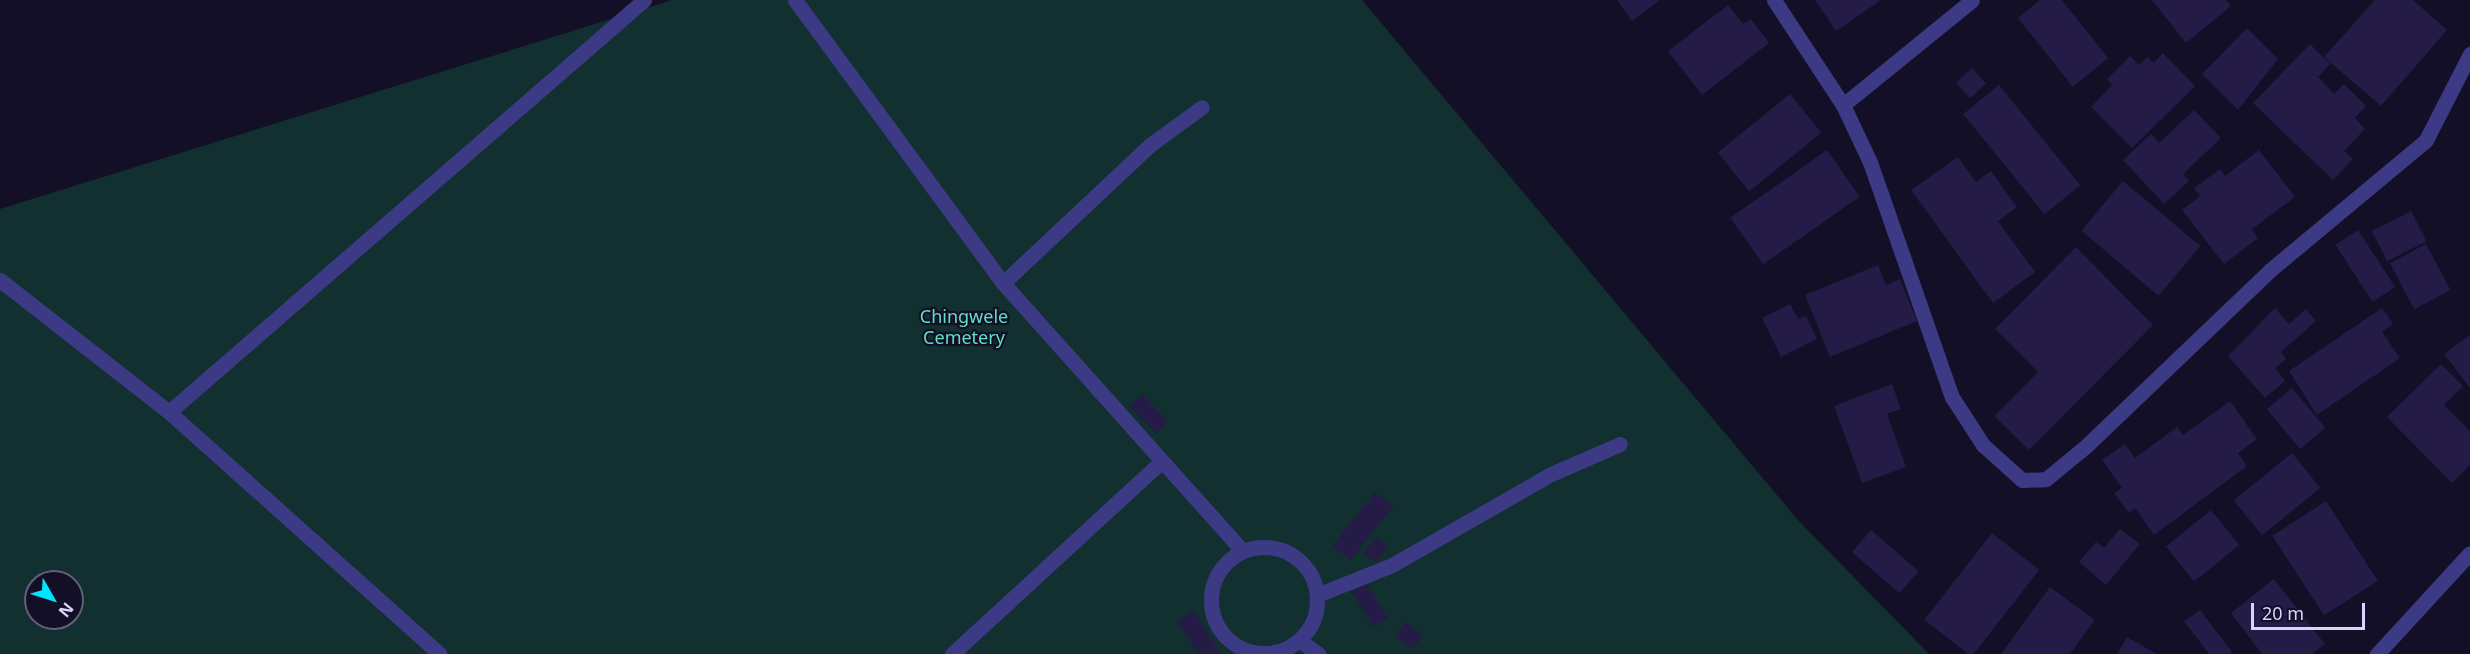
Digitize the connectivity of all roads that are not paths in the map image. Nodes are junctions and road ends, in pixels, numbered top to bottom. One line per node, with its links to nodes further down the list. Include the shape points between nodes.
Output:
1 (644, 0): 10 (street)
2 (795, 0): 9 (street)
3 (1774, 0): 6 (street)
4 (1972, 0): 6 (street)
5 (2470, 54): 6 (street, via 2426,140 2270,271 2191,350 2046,479 2022,480 2009,469 1983,445 1952,397 1870,162)
6 (1843, 105)
7 (1202, 107): 9 (street, via 1150,146)
8 (0, 280): 10 (street)
9 (1003, 283): 12 (street)
10 (169, 412): 17 (street)
11 (1620, 444): 15 (street, via 1551,474 1392,565)
12 (1161, 462): 13 (street); 18 (street)
13 (1243, 551): 15 (street, via 1267,547 1291,554 1304,565); 16 (street, via 1228,561 1211,589 1212,614 1223,636 1252,653 1268,654)
14 (2470, 553): 20 (street)
15 (1317, 595): 16 (street, via 1316,612)
16 (1299, 640): 19 (street)
17 (440, 654)
18 (952, 654)
19 (1318, 654)
20 (2377, 654)

